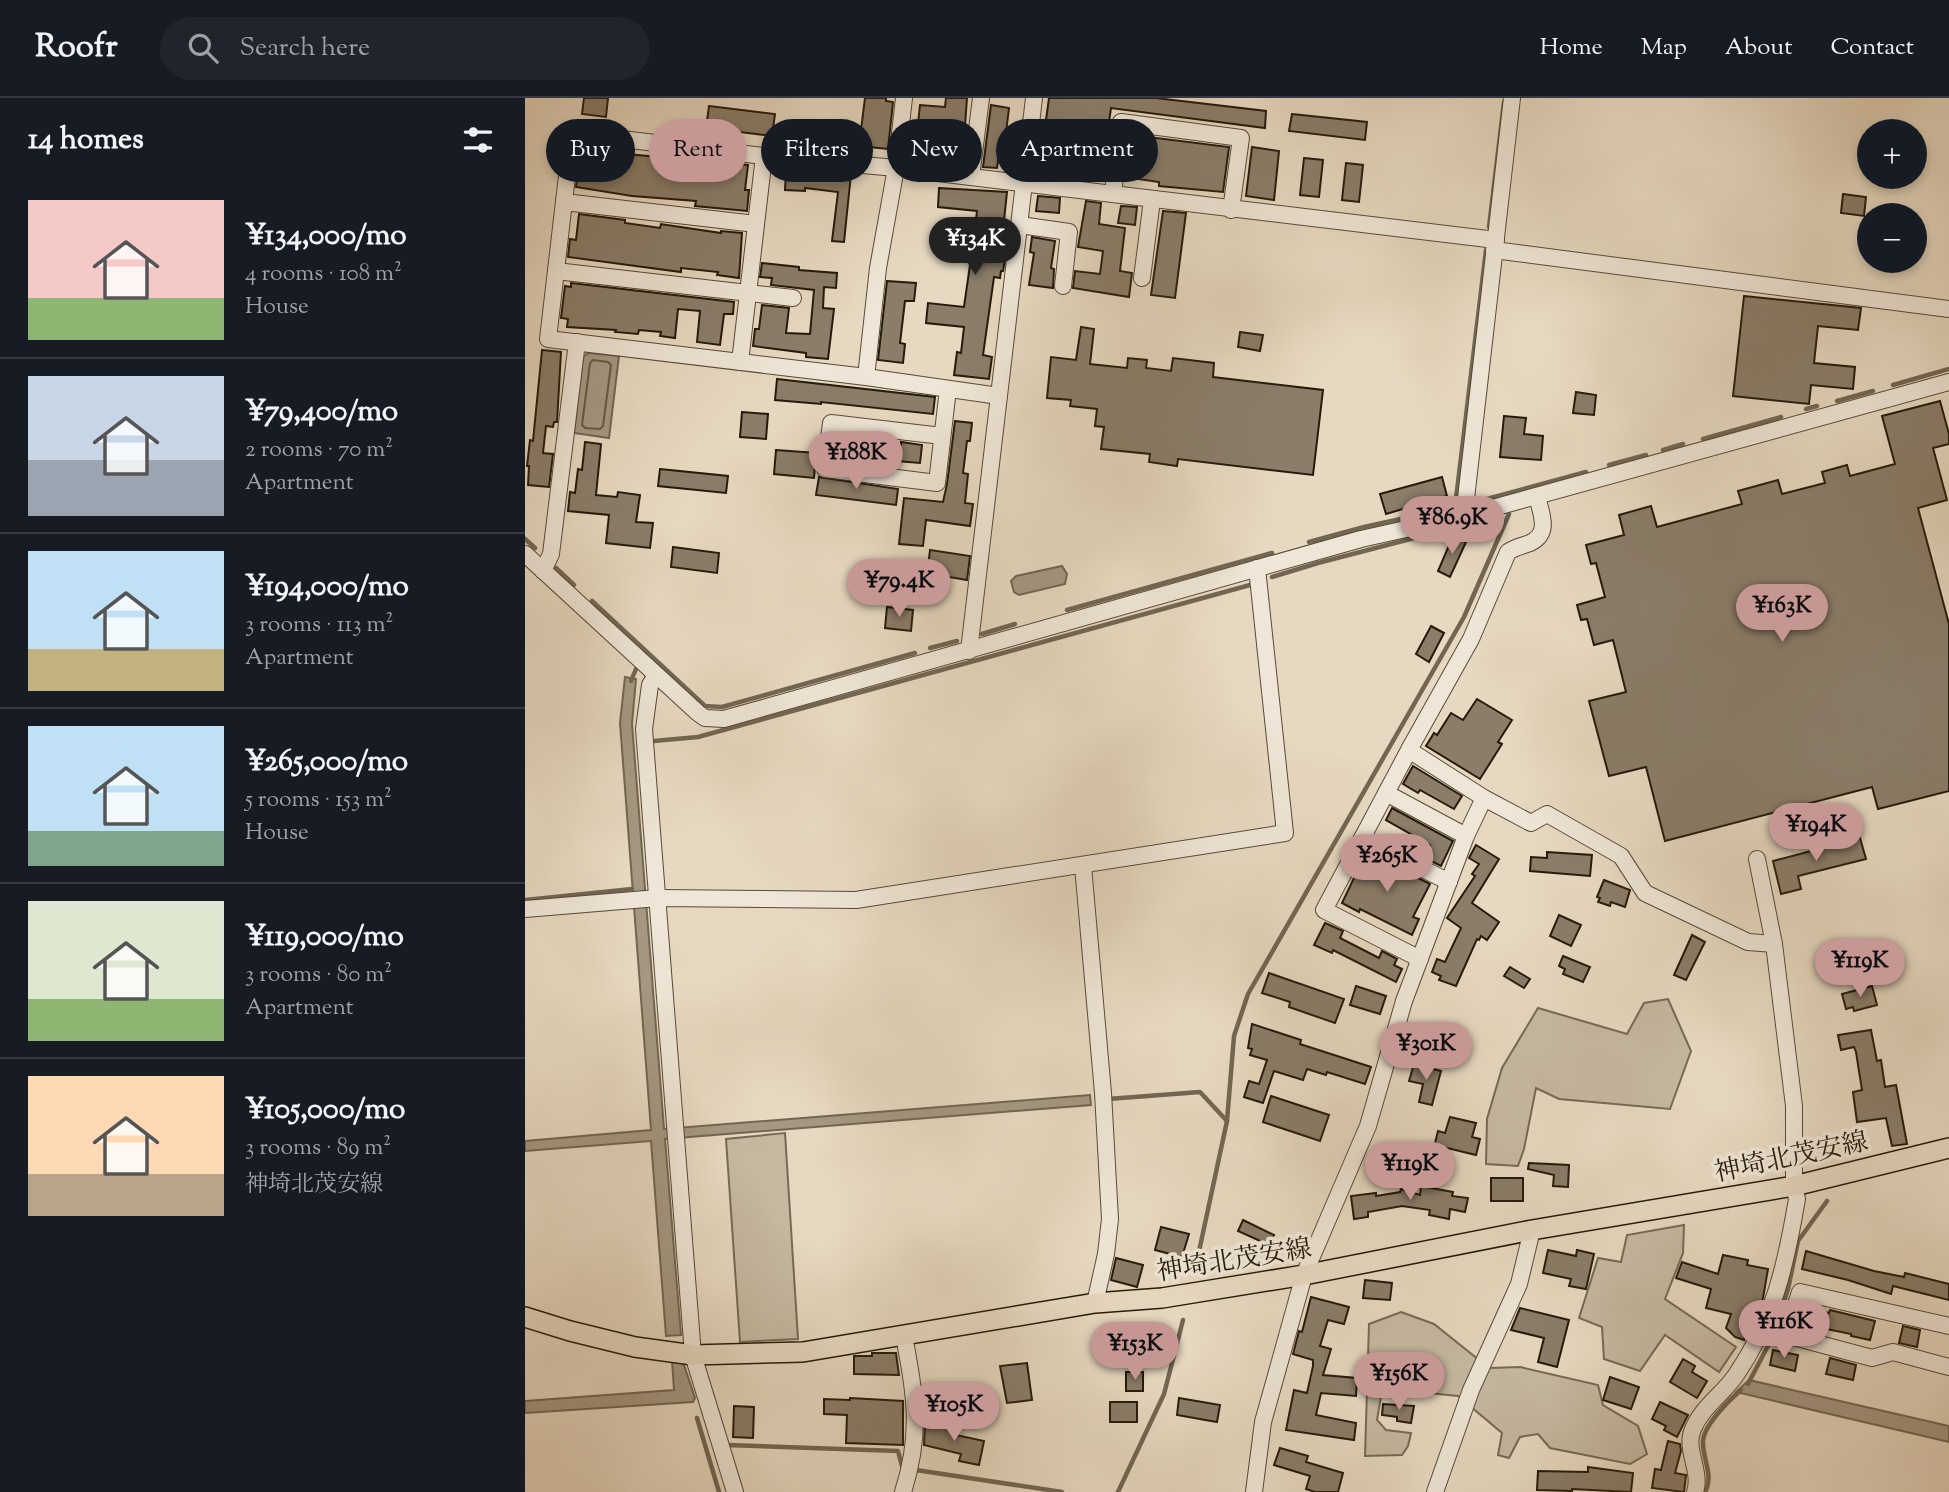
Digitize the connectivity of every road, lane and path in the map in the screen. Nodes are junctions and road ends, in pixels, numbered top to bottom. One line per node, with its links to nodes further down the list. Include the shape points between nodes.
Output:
1 (904, 98): 5 (street)
2 (981, 98): 6 (street)
3 (1034, 98): 11 (street)
4 (1512, 98): 18 (street)
5 (902, 119)
6 (978, 119)
7 (761, 156): 14 (street, via 572,133)
8 (982, 178): 11 (street)
9 (761, 182): 16 (street)
10 (893, 182): 27 (street)
11 (1025, 183): 12 (street); 17 (street)
12 (1113, 194): 13 (street); 15 (street, via 1121,122 1241,138)
13 (1152, 200): 15 (street); 20 (street)
14 (564, 202): 16 (street); 19 (street)
15 (1231, 210): 18 (street)
16 (756, 224): 22 (street)
17 (1020, 225): 21 (street, via 1069,232); 30 (street)
18 (1495, 245): 24 (street); 33 (street)
19 (556, 271): 22 (street); 25 (street, via 548,339)
20 (1142, 278)
21 (1063, 286)
22 (748, 292): 23 (street); 26 (street)
23 (793, 298)
24 (1949, 309)
25 (577, 342): 26 (street); 36 (street, via 551,554)
26 (740, 362): 27 (street)
27 (866, 377): 29 (street)
28 (1949, 382): 32 (street)
29 (948, 389): 30 (street); 31 (street)
30 (999, 396): 37 (street)
31 (942, 436): 31 (street, via 937,483 825,469 831,423)
32 (1537, 496): 33 (street); 39 (street, via 1543,530 1533,541 1508,552 1471,639)
33 (1464, 516): 35 (street)
34 (525, 554): 36 (street)
35 (1258, 568): 37 (street); 45 (street, via 1285,834)
36 (543, 571): 38 (street)
37 (969, 651): 38 (street, via 724,719 705,718)
38 (656, 675): 47 (street, via 650,685 644,729)
39 (1410, 748): 40 (street); 41 (street)
40 (1386, 793): 42 (street); 43 (street)
41 (1484, 798): 42 (street); 49 (street, via 1531,823 1547,814 1621,856 1645,893 1748,942)
42 (1466, 835): 46 (street)
43 (1361, 838): 46 (street); 50 (street, via 1324,910)
44 (1757, 859): 49 (street)
45 (1083, 866): 47 (street, via 856,900); 55 (street, via 1110,1219)
46 (1449, 882): 50 (street)
47 (653, 898): 48 (street); 59 (street)
48 (525, 909)
49 (1774, 944): 52 (street, via 1794,1106)
50 (1420, 959): 54 (street, via 1368,1126)
51 (1949, 1148): 52 (main road, 神埼北茂安線)
52 (1794, 1186): 53 (main road, 神埼北茂安線); 65 (street, via 1797,1199 1782,1277 1761,1334 1691,1432 1698,1473)
53 (1532, 1230): 54 (main road, 神埼北茂安線); 64 (street, via 1519,1284 1471,1390)
54 (1304, 1275): 55 (main road, 神埼北茂安線, via 1162,1298); 63 (street, via 1263,1422)
55 (1095, 1303): 58 (main road, 神埼北茂安線)
56 (525, 1317): 59 (main road, 神埼北茂安線, via 635,1347)
57 (1949, 1326): 60 (street, via 1800,1292 1786,1335 1872,1358 1893,1352)
58 (904, 1336): 59 (main road, 神埼北茂安線, via 803,1352); 62 (street, via 917,1416)
59 (693, 1354): 61 (street)
60 (1949, 1367)
61 (734, 1492)
62 (903, 1492)
63 (1254, 1492)
64 (1435, 1492)
65 (1695, 1492)

